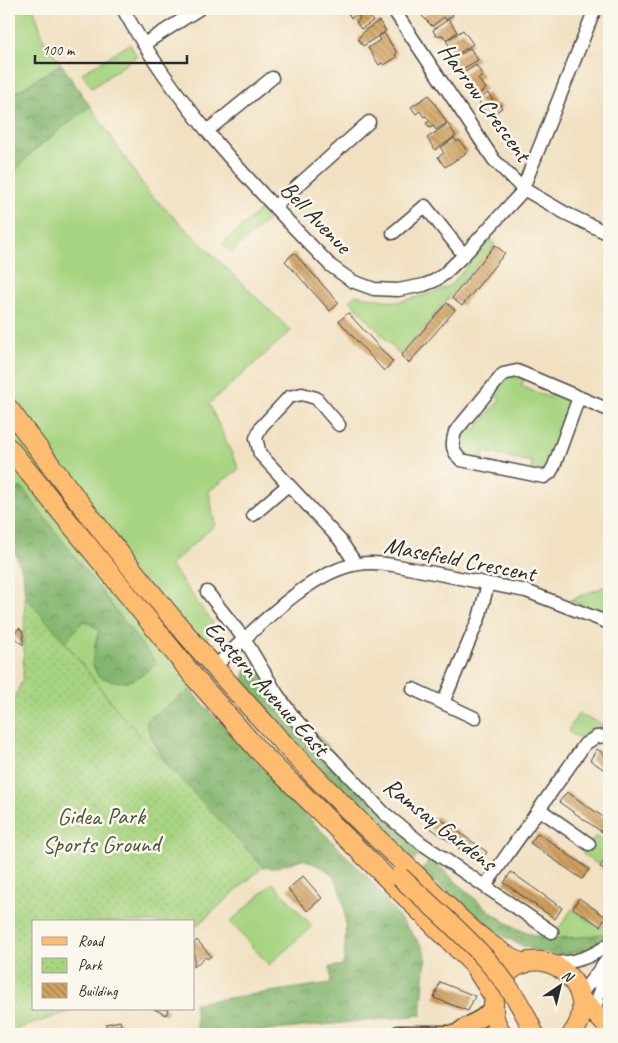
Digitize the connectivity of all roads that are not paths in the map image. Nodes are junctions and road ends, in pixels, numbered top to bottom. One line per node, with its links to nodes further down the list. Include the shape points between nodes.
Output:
1 (124, 9): 5 (street, Bell Avenue)
2 (199, 9): 5 (street)
3 (392, 9): 9 (street, Harrow Crescent, via 494,160)
4 (595, 9): 9 (street, Bell Avenue)
5 (144, 44): 8 (street, Bell Avenue)
6 (272, 78): 8 (street)
7 (369, 122): 10 (street)
8 (207, 131): 10 (street, Bell Avenue)
9 (522, 188): 12 (street, Harrow Crescent); 13 (street, Bell Avenue, via 521,194)
10 (275, 206): 13 (street, Bell Avenue, via 331,266 352,281 374,289 398,290 424,285 444,275)
11 (393, 233): 13 (street, via 425,206)
12 (609, 234)
13 (464, 256)
14 (579, 397): 14 (street, via 517,371 503,374 455,432 452,441 454,452 461,460 544,477 554,466); 16 (street)
15 (9, 410): 26 (highway, Eastern Avenue East, via 98,528)
16 (609, 410)
17 (339, 424): 19 (street, via 316,398 302,394 290,397 261,427 256,438 260,454)
18 (9, 448): 33 (highway, Eastern Avenue East, via 195,678 258,750)
19 (288, 485): 20 (street); 21 (street, via 340,540)
20 (253, 515)
21 (356, 564): 22 (street, Masefield Crescent, via 374,562); 25 (street, Masefield Crescent, via 313,582)
22 (488, 584): 24 (street, Masefield Crescent, via 535,594); 28 (street, via 480,618)
23 (207, 592): 25 (street, Ramsay Gardens)
24 (609, 623)
25 (245, 640): 26 (street, Masefield Crescent); 36 (street, Ramsay Gardens, via 295,719 353,782 421,843)
26 (213, 668): 31 (highway, Eastern Avenue East)
27 (413, 689): 28 (street)
28 (443, 702): 29 (street)
29 (475, 718)
30 (609, 736): 32 (street, via 596,737 586,744)
31 (324, 788): 35 (highway); 41 (highway, Eastern Avenue East, via 488,943)
32 (539, 809): 34 (street); 36 (street)
33 (326, 819): 35 (highway); 44 (highway, Eastern Avenue East, via 473,964)
34 (589, 844)
35 (400, 877): 50 (highway, bridge, via 493,968 515,998)
36 (485, 886): 37 (street, Ramsay Gardens)
37 (552, 932)
38 (609, 944): 40 (street, via 578,961)
39 (609, 958): 43 (street, via 594,974)
40 (548, 963): 41 (highway); 43 (highway, via 568,975)
41 (524, 964): 44 (highway, via 502,979)
42 (609, 964): 45 (street)
43 (581, 997): 45 (highway); 51 (highway, via 579,1022)
44 (494, 1000): 48 (main road, via 483,1018 464,1026); 49 (highway, Eastern Avenue East, via 496,1022)
45 (594, 1013): 46 (highway)
46 (609, 1028)
47 (398, 1034): 48 (main road)
48 (458, 1034)
49 (503, 1034)
50 (534, 1034)
51 (572, 1034)

